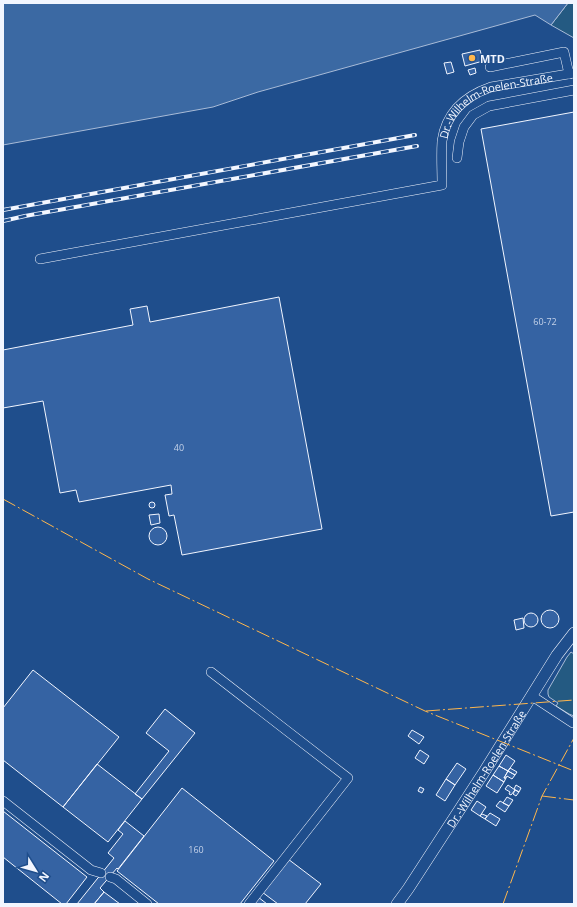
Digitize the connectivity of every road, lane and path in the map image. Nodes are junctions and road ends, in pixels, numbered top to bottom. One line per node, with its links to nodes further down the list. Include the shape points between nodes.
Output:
1 (490, 67): 2 (street, via 564,52)
2 (571, 73): 5 (street, Dr.-Wilhelm-Roelen-Straße, via 491,87 466,99 455,110 444,130 442,185)
3 (574, 90): 4 (street, via 488,106 473,115 464,127)
4 (457, 158)
5 (40, 259)
6 (574, 634): 8 (main road, Dr.-Wilhelm-Roelen-Straße, via 557,655)
7 (211, 672): 15 (street, via 348,778)
8 (532, 696): 9 (street); 16 (main road, Dr.-Wilhelm-Roelen-Straße)
9 (573, 723): 10 (street)
10 (574, 732)
11 (3, 801): 12 (street, via 91,870)
12 (101, 873)
13 (110, 877): 14 (street)
14 (147, 904)
15 (249, 904)
16 (397, 904)

